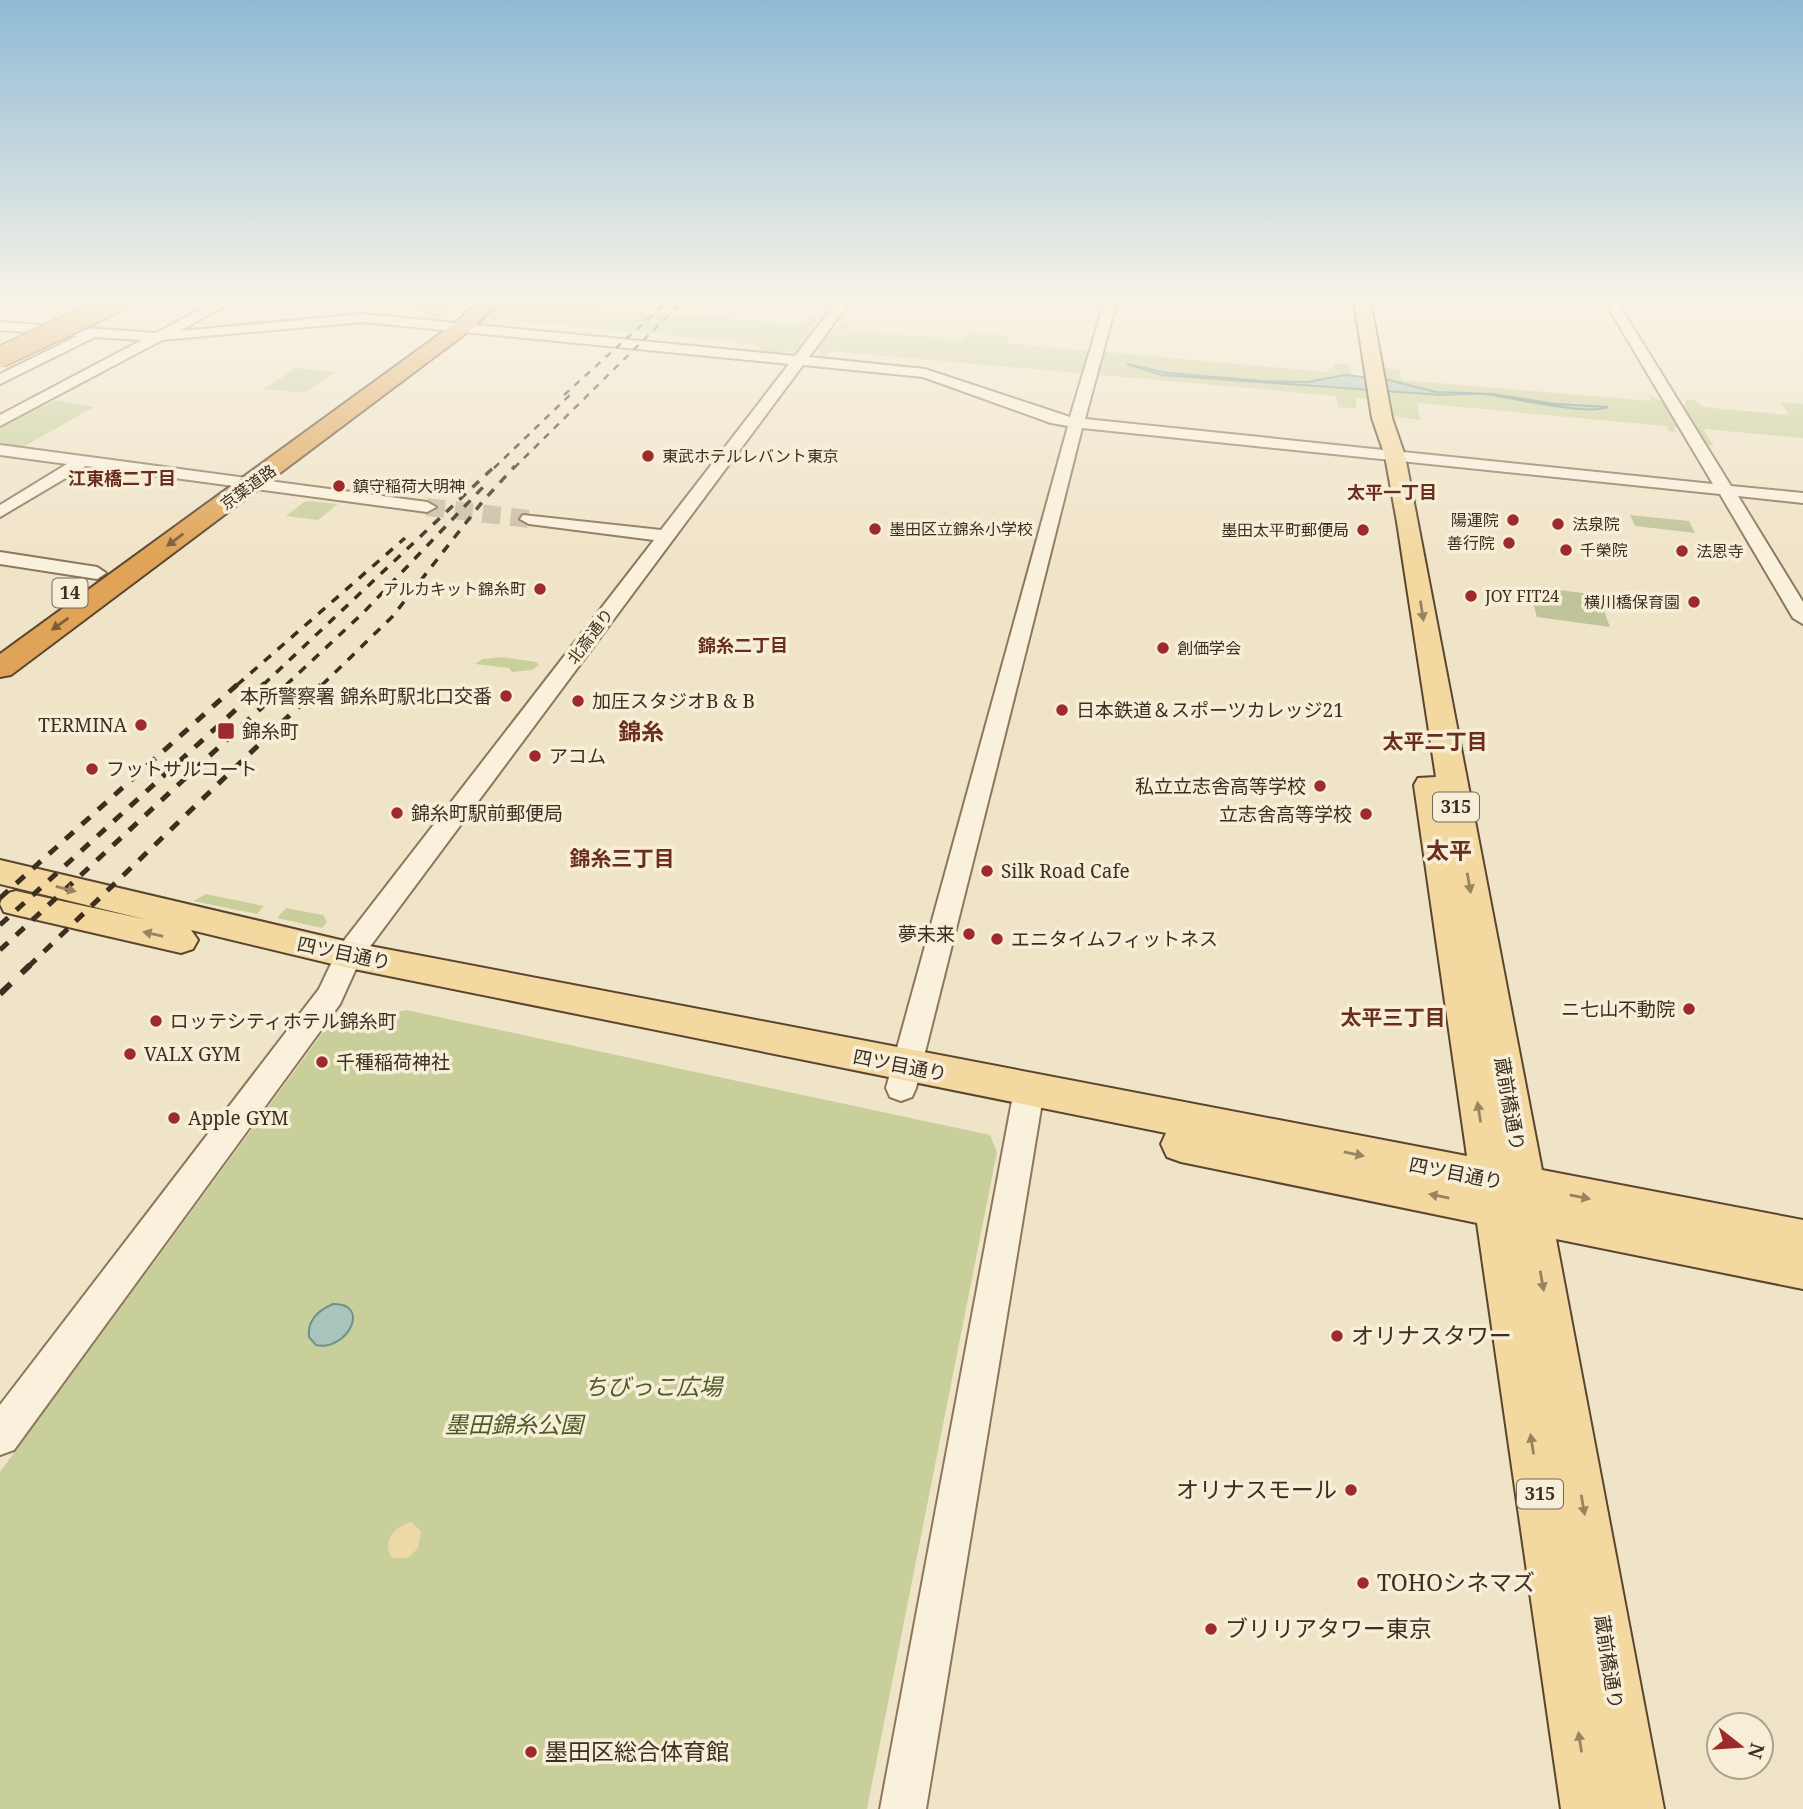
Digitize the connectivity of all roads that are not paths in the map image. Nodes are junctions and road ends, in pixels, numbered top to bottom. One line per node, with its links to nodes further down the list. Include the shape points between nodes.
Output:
1 (69, 384): 11 (street)
2 (371, 384): 17 (highway, 京葉道路 / 14)
3 (781, 384): 23 (street, 北斎通り)
4 (957, 384): 12 (street)
5 (1085, 384): 12 (street)
6 (1370, 384): 9 (main road, 蔵前橋通り / 315)
7 (1371, 384): 9 (main road, 蔵前橋通り / 315)
8 (1660, 384): 10 (street)
9 (1371, 388): 15 (main road, 蔵前橋通り / 315)
10 (1672, 404): 13 (street)
11 (0, 421)
12 (1076, 423): 15 (street); 31 (street)
13 (1687, 428): 18 (street)
14 (0, 450): 16 (street)
15 (1386, 455): 18 (street); 33 (main road, 蔵前橋通り / 315)
16 (83, 461): 17 (street); 21 (street)
17 (238, 483): 20 (street); 25 (highway, 京葉道路 / 14); 28 (highway, 京葉道路 / 14, one-way to 28)
18 (1724, 489): 19 (street); 26 (street)
19 (1803, 498)
20 (428, 507)
21 (0, 512)
22 (529, 519): 23 (street)
23 (665, 536): 30 (street, 北斎通り)
24 (0, 558): 25 (street)
25 (97, 573): 27 (highway, 京葉道路 / 14)
26 (1803, 618)
27 (0, 642)
28 (0, 668)
29 (5, 894): 30 (main road, 四ツ目通り)
30 (344, 965): 31 (main road, 四ツ目通り); 36 (street, 北斎通り, via 330,996)
31 (904, 1077): 32 (main road, 四ツ目通り)
32 (1027, 1101): 33 (main road, 四ツ目通り); 37 (street)
33 (1510, 1197): 34 (main road, 四ツ目通り, one-way to 34); 35 (main road, 四ツ目通り); 38 (main road, 蔵前橋通り / 315, one-way to 33); 39 (main road, 蔵前橋通り / 315, one-way to 39)
34 (1803, 1241)
35 (1803, 1268)
36 (0, 1436)
37 (903, 1809)
38 (1591, 1809)
39 (1634, 1809)

